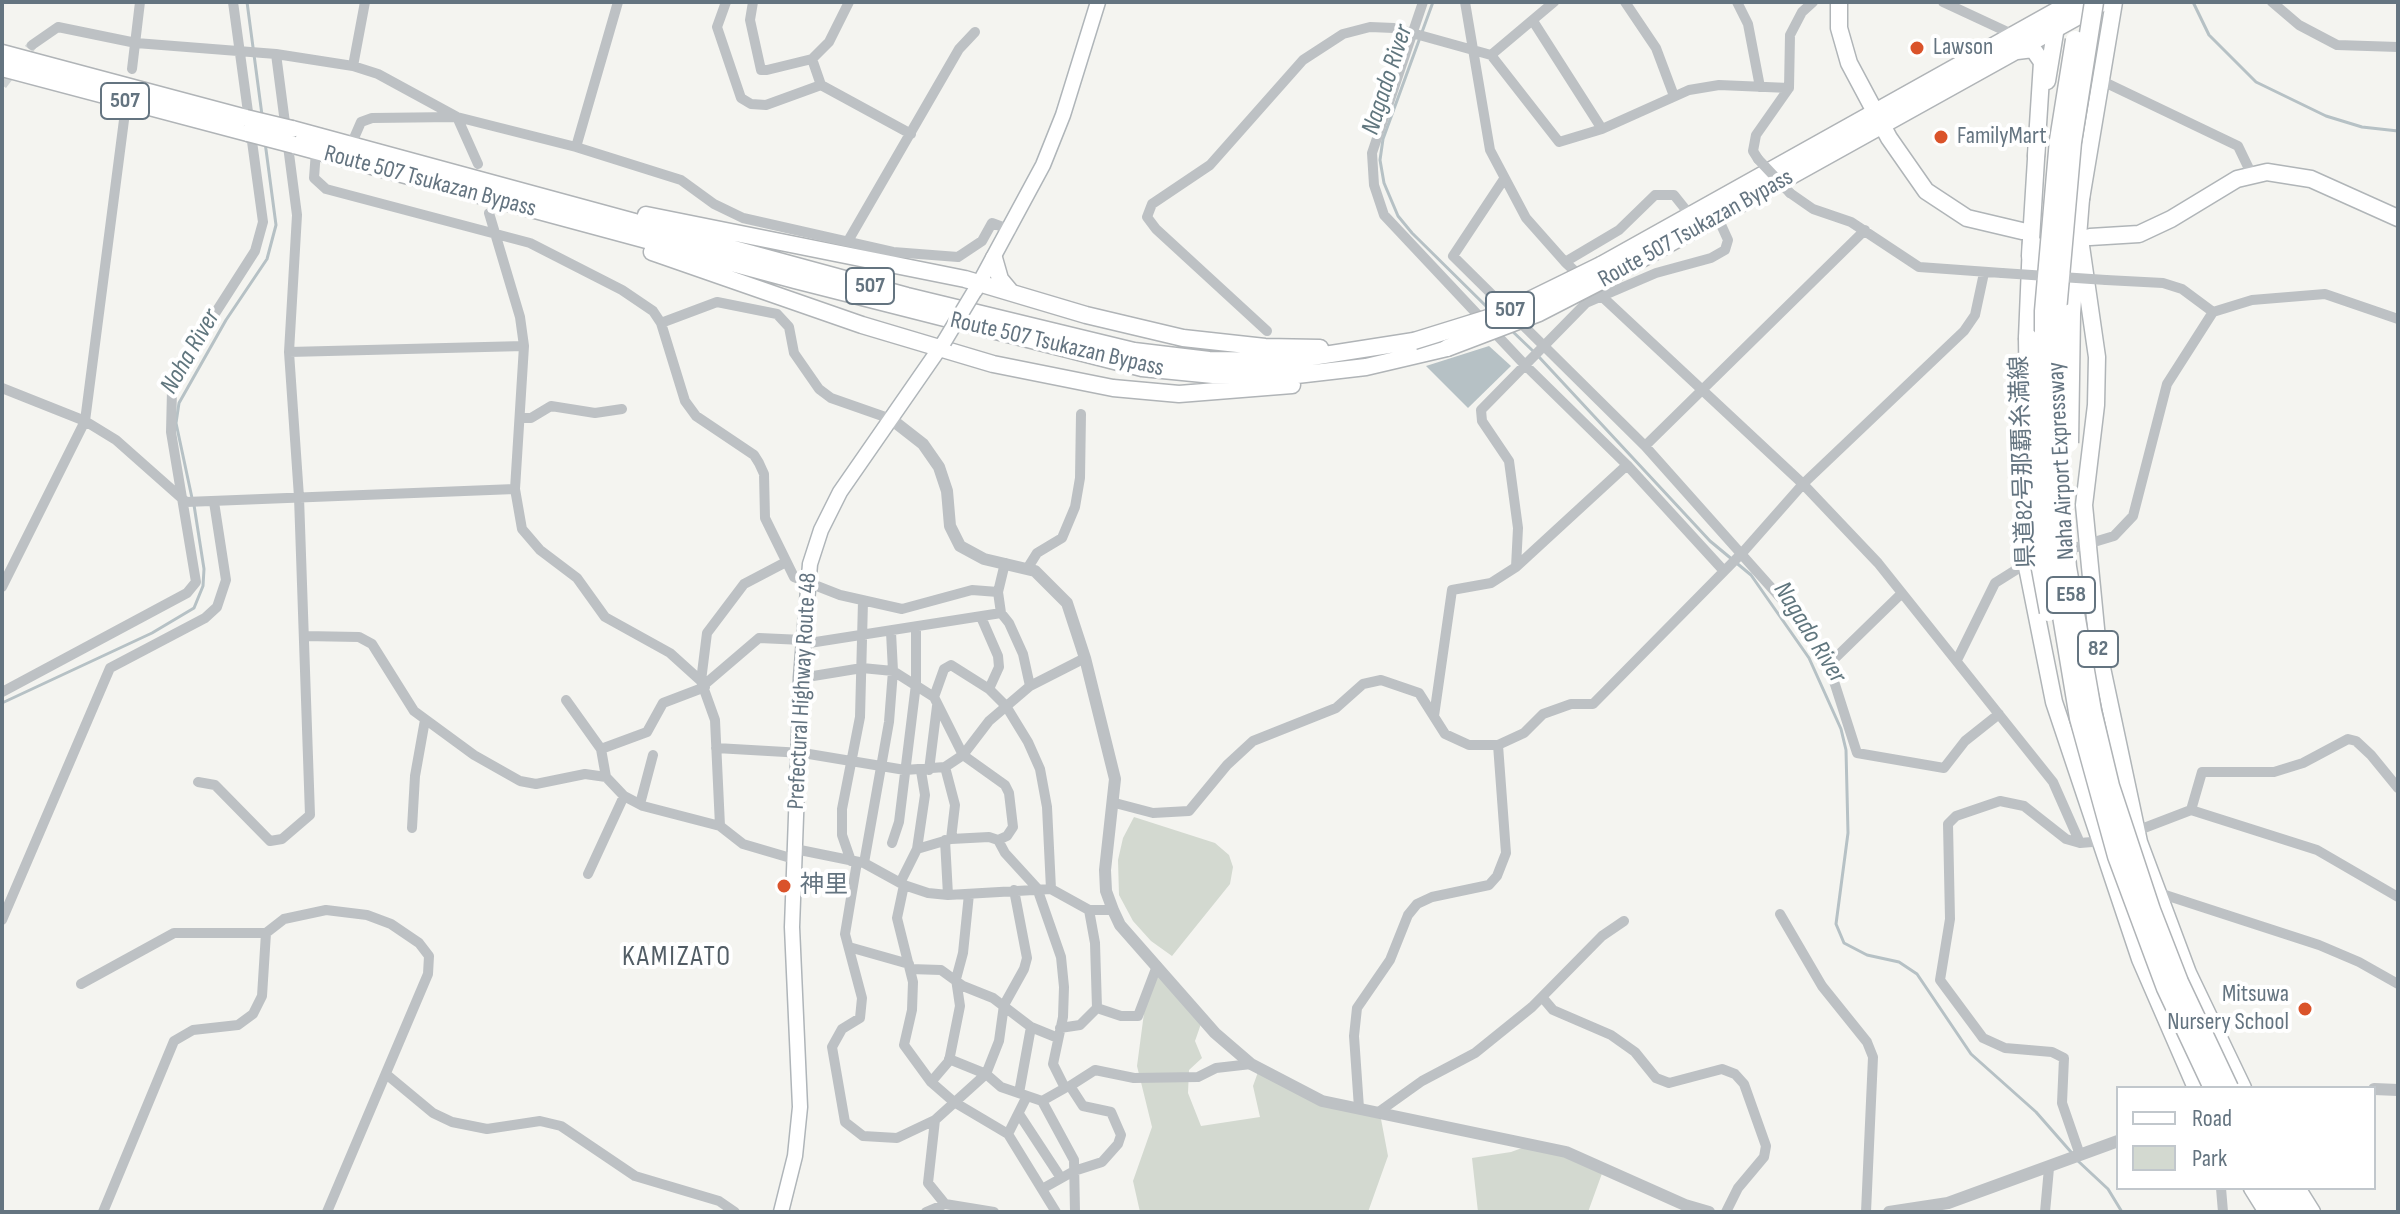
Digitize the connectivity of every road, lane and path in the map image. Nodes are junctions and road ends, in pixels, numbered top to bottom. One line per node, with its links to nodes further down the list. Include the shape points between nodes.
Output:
1 (140, 2): 25 (street)
2 (233, 2): 29 (street)
3 (365, 2): 35 (street)
4 (618, 2): 51 (street)
5 (726, 2): 39 (street, via 717,27 741,98 766,105)
6 (753, 2): 34 (street, via 750,20 761,70)
7 (849, 2): 34 (street, via 829,42)
8 (1098, 2): 62 (main road, Prefectural Highway Route 48, via 1063,115)
9 (1423, 2): 24 (street)
10 (1465, 2): 30 (street)
11 (1554, 2): 21 (street)
12 (1625, 2): 42 (street, via 1656,48)
13 (1737, 2): 40 (street, via 1748,24)
14 (1813, 2): 41 (street, via 1790,35)
15 (1839, 2): 44 (main road, via 1844,51)
16 (1943, 2): 26 (street)
17 (2104, 2): 22 (main road, Route 507 Tsukazan Bypass / 507)
18 (2114, 2): 38 (main road, 82)
19 (2272, 2): 28 (street, via 2299,25 2337,45)
20 (2074, 4): 22 (main road, 県道82号那覇糸満線 / 82); 26 (main road, Route 507 Tsukazan Bypass / 507); 136 (highway, Naha Airport Expressway / E58, bridge, via 2056,389 2060,508)
21 (1533, 21): 33 (street); 47 (street)
22 (2056, 28): 26 (main road, Route 507 Tsukazan Bypass / 507); 53 (main road, 県道82号那覇糸満線 / 82)
23 (975, 32): 48 (street, via 959,49)
24 (1414, 34): 30 (street); 78 (street, via 1370,27 1323,44 1210,165 1148,208 1149,222); 84 (street, via 1372,153 1378,199 1393,228)
25 (136, 43): 27 (street, via 58,27); 29 (street); 37 (street)
26 (2014, 43): 44 (main road, Route 507 Tsukazan Bypass / 507); 53 (main road, via 2033,49 2042,62)
27 (32, 45)
28 (2398, 47)
29 (242, 51): 32 (street); 98 (street, via 263,222 255,251 182,365 172,390 171,432)
30 (1473, 51): 33 (street); 56 (street, via 1484,126)
31 (2, 53): 46 (main road, Route 507 Tsukazan Bypass / 507)
32 (276, 54): 35 (street); 83 (street, via 297,215)
33 (1491, 55): 47 (street, via 1559,142)
34 (812, 59): 39 (street)
35 (353, 66): 43 (street)
36 (2, 68): 46 (main road, Route 507 Tsukazan Bypass / 507)
37 (132, 69)
38 (2100, 80): 55 (street, via 2238,146); 57 (main road, 82)
39 (821, 85): 48 (street)
40 (1760, 87): 41 (street); 42 (street, via 1719,85)
41 (1789, 88): 63 (street, bridge, via 1756,135 1753,151 1790,193 1813,209)
42 (1674, 96): 47 (street)
43 (457, 117): 50 (street, via 372,118 361,122); 51 (street); 54 (street)
44 (1878, 118): 59 (main road, Route 507 Tsukazan Bypass / 507); 60 (main road, Route 507 Tsukazan Bypass / 507); 65 (main road, via 1913,174 1939,203)
45 (124, 120): 92 (street)
46 (247, 126): 49 (main road, Route 507 Tsukazan Bypass / 507, bridge)
47 (1602, 129)
48 (911, 134): 67 (street)
49 (293, 137): 50 (main road, Route 507 Tsukazan Bypass / 507); 52 (main road, Route 507 Tsukazan Bypass / 507)
50 (351, 145): 58 (main road, Route 507 Tsukazan Bypass / 507)
51 (576, 147): 67 (street, via 681,180 743,218)
52 (316, 151): 58 (main road, Route 507 Tsukazan Bypass / 507); 64 (street, via 314,178 326,189)
53 (2036, 156): 65 (main road, 県道82号那覇糸満線 / 82)
54 (478, 164)
55 (2251, 173): 61 (main road, via 2300,176); 66 (main road, via 2151,229)
56 (1504, 179): 69 (street, via 1526,218); 82 (street, via 1453,256)
57 (2081, 186): 100 (main road, 82, via 2082,260 2097,373); 136 (highway, bridge, via 2071,313 2069,485)
58 (497, 200): 64 (street); 72 (main road, via 805,245); 79 (main road); 81 (main road, Route 507 Tsukazan Bypass / 507, via 1134,351 1209,360 1286,361); 85 (main road, Route 507 Tsukazan Bypass / 507, via 1142,368 1288,376)
59 (1690, 215): 69 (street, via 1674,195 1655,195 1619,230); 70 (main road, Route 507 Tsukazan Bypass / 507)
60 (1718, 218): 70 (main road, Route 507 Tsukazan Bypass / 507); 74 (street, via 1728,240 1725,250)
61 (2398, 218)
62 (1011, 230): 67 (street, via 992,223 982,241 958,257 893,252); 68 (main road, Prefectural Highway Route 48)
63 (1865, 230): 71 (street, via 1919,267); 87 (street)
64 (494, 235): 77 (street, via 554,254 641,301); 80 (street)
65 (2027, 237): 103 (main road, 県道82号那覇糸満線 / 82, via 2020,338); 136 (highway, bridge, via 2035,536 2055,637)
66 (2090, 237)
67 (848, 241)
68 (994, 258): 72 (main road, Prefectural Highway Route 48); 73 (main road)
69 (1565, 262): 74 (street)
70 (1606, 271): 81 (main road, Route 507 Tsukazan Bypass / 507, bridge, via 1501,314)
71 (1984, 273): 75 (street, bridge, via 2163,283 2182,289); 95 (street, via 1982,296 1964,331)
72 (976, 288): 73 (main road); 79 (main road, Prefectural Highway Route 48, bridge)
73 (1010, 291): 81 (main road, via 1196,340 1302,349)
74 (1602, 298): 82 (street, via 1586,303); 87 (street)
75 (2213, 312): 76 (street, via 2241,302 2315,293); 100 (street, via 2167,384 2133,516 2114,536)
76 (2398, 319)
77 (661, 323): 91 (street, via 717,302 777,314 789,327 794,353 819,389); 102 (street, via 685,401 696,416 759,463 765,518)
78 (1267, 331)
79 (941, 345): 85 (main road, via 993,364 1113,388 1179,394 1314,382 1355,375); 91 (main road, Prefectural Highway Route 48)
80 (524, 346): 83 (street); 90 (street)
81 (1402, 346): 85 (main road, Route 507 Tsukazan Bypass / 507)
82 (1544, 346): 84 (street); 93 (street)
83 (289, 352): 97 (street)
84 (1524, 364): 94 (street); 105 (street, via 1481,410 1482,421 1509,461 1518,528)
85 (1366, 367)
86 (2, 388): 92 (street)
87 (1703, 390): 93 (street); 95 (street)
88 (622, 409): 90 (street, via 595,413 551,406)
89 (1081, 414): 106 (street, via 1075,507 1062,538 1037,553)
90 (520, 418): 96 (street)
91 (891, 419): 104 (street, via 923,444 939,467 950,526 960,546 972,555); 109 (main road, Prefectural Highway Route 48, via 827,517)
92 (85, 421): 98 (street, via 116,440); 107 (street)
93 (1645, 446): 101 (street)
94 (1627, 465): 105 (street); 108 (street)
95 (1803, 484): 101 (street); 112 (street)
96 (515, 489): 97 (street); 127 (street, via 518,515 529,539 577,578 605,617 670,653)
97 (299, 497): 99 (street); 118 (street)
98 (186, 502): 99 (street); 131 (street, via 196,582 192,589)
99 (214, 502): 180 (street, via 226,580 217,607 110,668)
100 (2085, 546): 103 (street); 159 (main road, 82, via 2098,649)
101 (1743, 552): 108 (street); 123 (street, via 1809,630)
102 (786, 562): 109 (street, via 794,577); 127 (street, via 744,584 707,633)
103 (2026, 562): 122 (street, via 1995,583); 164 (main road, 県道82号那覇糸満線 / 82, via 2054,702)
104 (1005, 563): 106 (street); 111 (street)
105 (1516, 567): 137 (street, via 1491,583 1452,590)
106 (1027, 569): 121 (street, via 1043,576 1067,603)
107 (5, 570): 110 (street)
108 (1724, 571): 139 (street, via 1593,704 1571,704 1543,714 1524,733)
109 (807, 582): 113 (street); 120 (main road, Prefectural Highway Route 48)
110 (2, 587)
111 (998, 592): 113 (street, via 972,590 902,609); 114 (street)
112 (1902, 593): 122 (street); 123 (street)
113 (863, 601): 119 (street)
114 (1001, 613): 115 (street); 129 (street, via 1023,654)
115 (981, 617): 116 (street); 130 (street, via 998,656)
116 (916, 628): 117 (street); 128 (street)
117 (891, 632): 119 (street); 125 (street)
118 (304, 636): 138 (street, via 359,637 372,644); 151 (street, via 307,821 270,841 215,785)
119 (863, 636): 120 (street); 124 (street)
120 (803, 642): 126 (main road, Prefectural Highway Route 48); 127 (street, via 759,638)
121 (1085, 658): 129 (street); 154 (street, via 1115,779)
122 (1958, 658): 135 (street)
123 (1828, 665): 135 (street, via 1857,753 1944,768 1965,741)
124 (862, 668): 125 (street); 126 (street); 145 (street, via 860,717)
125 (893, 671): 128 (street); 146 (street)
126 (801, 678): 142 (main road, Prefectural Highway Route 48)
127 (703, 684): 140 (street, via 715,720); 141 (street, via 663,703 647,732)
128 (916, 684): 133 (street); 148 (street)
129 (1030, 686): 134 (street)
130 (989, 689): 133 (street, via 951,665 944,669); 134 (street)
131 (2, 692)
132 (566, 700): 141 (street)
133 (935, 701): 144 (street); 149 (street)
134 (1006, 706): 144 (street); 171 (street, via 1040,769)
135 (1999, 714): 163 (street, via 2053,782)
136 (2086, 715): 200 (highway, Naha Airport Expressway / E58, bridge, via 2096,788 2138,915); 201 (highway, Naha Airport Expressway / E58, bridge, via 2151,910)
137 (1434, 716): 139 (street, via 1453,739); 154 (street, via 1419,693 1400,684 1363,684 1336,708 1253,741 1189,811 1153,813)
138 (425, 720): 150 (street, via 520,781); 158 (street)
139 (1498, 745): 209 (street, via 1506,853 1489,885 1432,897 1408,915 1390,960 1357,1008)
140 (716, 748): 142 (street); 157 (street)
141 (601, 749): 150 (street)
142 (797, 753): 145 (street); 166 (main road, Prefectural Highway Route 48)
143 (653, 755): 155 (street)
144 (963, 755): 147 (street); 161 (street, via 1009,793 1013,827)
145 (850, 760): 146 (street); 167 (street, via 842,835)
146 (881, 766): 148 (street); 167 (street)
147 (945, 767): 149 (street); 160 (street, via 955,805)
148 (905, 770): 149 (street); 162 (street)
149 (925, 770): 165 (street)
150 (606, 777): 153 (street)
151 (198, 782)
152 (2398, 788): 156 (street, via 2371,755 2348,739 2274,772 2202,772)
153 (624, 796): 155 (street); 168 (street)
154 (1115, 803): 178 (street, via 1105,870)
155 (640, 804): 157 (street)
156 (2191, 810): 159 (street); 176 (street, via 2317,850)
157 (720, 826): 166 (street, via 743,844)
158 (412, 828)
159 (2136, 831): 164 (street); 173 (main road, 82)
160 (948, 839): 161 (street); 165 (street); 175 (street)
161 (998, 840): 170 (street)
162 (892, 843)
163 (2080, 843): 164 (street); 215 (street, via 2066,839 2024,806 2000,801 1956,816 1948,824 1950,919 1940,980 1983,1038 2005,1048 2064,1058 2062,1103)
164 (2099, 843): 199 (main road, 県道82号那覇糸満線 / 82, via 2140,959)
165 (917, 849): 169 (street)
166 (794, 854): 167 (street); 229 (main road, Prefectural Highway Route 48, via 800,1107)
167 (857, 862): 169 (street); 183 (street, via 845,934)
168 (588, 874)
169 (902, 884): 175 (street); 184 (street, via 897,918)
170 (1037, 888): 171 (street); 172 (street); 193 (street, via 1061,957)
171 (1051, 889): 177 (street)
172 (1014, 890): 174 (street); 190 (street, via 1027,958)
173 (2156, 892): 188 (street, via 2319,945); 202 (main road, 82)
174 (969, 894): 175 (street); 186 (street)
175 (948, 895)
176 (2398, 897)
177 (1089, 910): 178 (street); 191 (street)
178 (1113, 910): 185 (street)
179 (1780, 914): 236 (street, via 1822,986 1873,1057)
180 (2, 920)
181 (1624, 921): 189 (street)
182 (266, 933): 187 (street, via 174,933); 196 (street, via 284,919 326,910 367,915 419,943 429,956 428,974); 226 (street, via 262,996 253,1014 238,1025 193,1030 174,1041)
183 (849, 947): 184 (street); 212 (street, via 862,998 860,1018 842,1029 832,1047 845,1122 863,1136 897,1138)
184 (909, 966): 186 (street, via 941,970); 198 (street, via 912,1010 904,1045)
185 (1157, 966): 191 (street, via 1138,1016); 195 (street, via 1215,1033)
186 (956, 979): 190 (street); 194 (street, via 960,1006)
187 (81, 984)
188 (2398, 984)
189 (1542, 997): 210 (street, via 1475,1053); 235 (street, via 1553,1010 1611,1035 1635,1052 1656,1078 1669,1083 1722,1069 1744,1084 1766,1146)
190 (1004, 1005): 192 (street); 197 (street, via 999,1041)
191 (1097, 1008): 193 (street, via 1080,1025)
192 (1031, 1027): 193 (street); 206 (street)
193 (1059, 1033): 203 (street, via 1053,1064)
194 (949, 1059): 197 (street); 198 (street)
195 (1251, 1064): 203 (street, via 1216,1068 1198,1077 1134,1078 1095,1070); 209 (street, via 1322,1101)
196 (386, 1074): 227 (street); 228 (street, via 452,1122 487,1129 540,1121 561,1126 635,1176 694,1192)
197 (986, 1074): 206 (street, via 1001,1087); 208 (street)
198 (931, 1082): 208 (street)
199 (2195, 1086)
200 (2212, 1086)
201 (2228, 1086)
202 (2242, 1086)
203 (1068, 1087): 207 (street); 217 (street, via 1083,1106 1111,1112 1121,1135 1102,1162)
204 (2376, 1089): 205 (street)
205 (2398, 1090)
206 (1023, 1094): 207 (street); 211 (street)
207 (1042, 1101): 217 (street, via 1065,1140)
208 (954, 1102): 212 (street); 213 (street)
209 (1359, 1108): 210 (street)
210 (1380, 1111): 234 (street, via 1566,1152)
211 (1019, 1114): 213 (street); 218 (street)
212 (935, 1120): 225 (street, via 928,1183)
213 (1008, 1134): 219 (street)
214 (2116, 1142): 215 (street)
215 (2080, 1155): 216 (street)
216 (2049, 1168): 237 (street, via 1948,1203); 238 (street)
217 (1074, 1171): 218 (street); 233 (street)
218 (1061, 1178): 219 (street)
219 (1042, 1189): 232 (street)
220 (2221, 1190): 239 (street)
221 (2253, 1190): 240 (main road)
222 (2269, 1190): 241 (highway)
223 (2285, 1190): 242 (highway)
224 (2298, 1190): 243 (main road)
225 (945, 1204): 230 (street); 231 (street)
226 (103, 1212)
227 (327, 1212)
228 (735, 1212)
229 (781, 1212)
230 (926, 1212)
231 (994, 1212)
232 (1056, 1212)
233 (1075, 1212)
234 (1709, 1212)
235 (1726, 1212)
236 (1866, 1212)
237 (1889, 1212)
238 (2045, 1212)
239 (2223, 1212)
240 (2267, 1212)
241 (2282, 1212)
242 (2299, 1212)
243 (2312, 1212)

